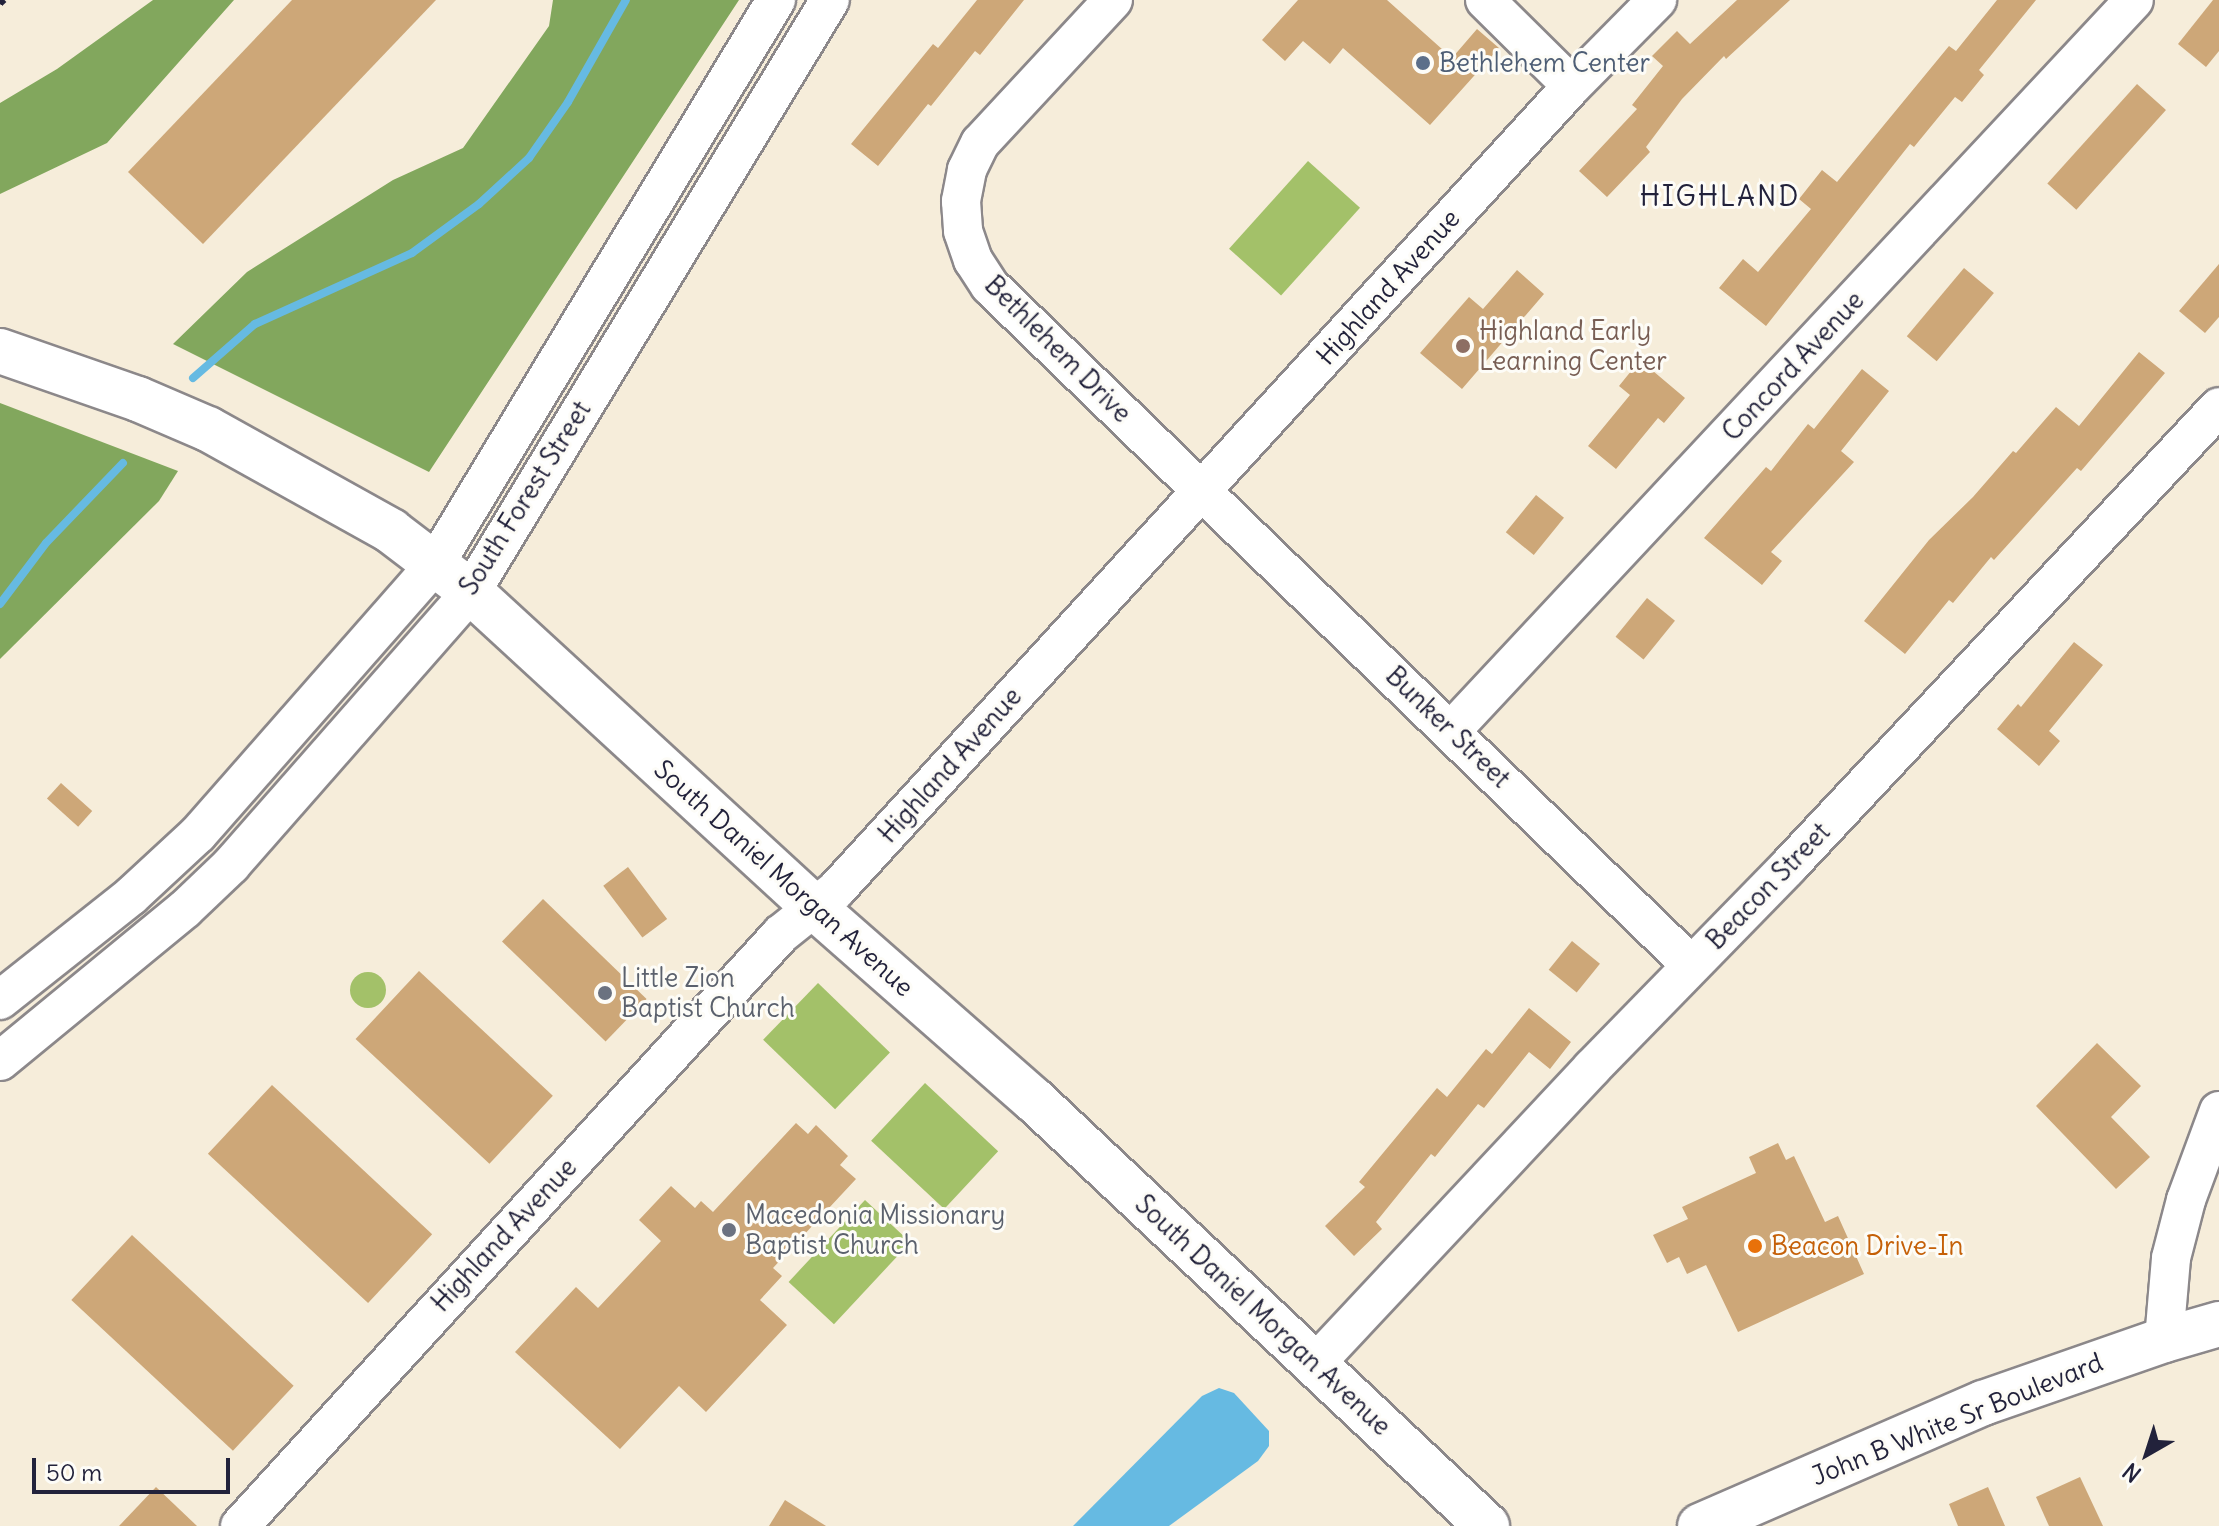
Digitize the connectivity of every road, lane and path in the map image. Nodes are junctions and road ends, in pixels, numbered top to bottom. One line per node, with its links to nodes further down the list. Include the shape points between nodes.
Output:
1 (776, 0): 11 (street, South Forest Street)
2 (830, 0): 12 (street, South Forest Street)
3 (1113, 0): 10 (street, Bethlehem Drive, via 980,143 964,185 963,231 990,286)
4 (1485, 0): 7 (street)
5 (1657, 0): 7 (street, Highland Avenue)
6 (2134, 0): 13 (street, Concord Avenue)
7 (1572, 86): 10 (street, Highland Avenue)
8 (0, 351): 11 (main road, South Daniel Morgan Avenue, via 208,429 391,531)
9 (2219, 407): 15 (street, Beacon Street)
10 (1203, 489): 13 (street, Bunker Street); 14 (street, Highland Avenue, via 836,890)
11 (435, 564): 12 (main road, South Daniel Morgan Avenue); 16 (street, South Forest Street, via 198,834 131,896)
12 (471, 592): 14 (main road, South Daniel Morgan Avenue); 17 (street, South Forest Street, via 231,865 174,919)
13 (1451, 731): 15 (street, Bunker Street)
14 (814, 907): 21 (main road, South Daniel Morgan Avenue, via 1034,1100); 22 (street, Highland Avenue, via 781,934)
15 (1691, 965): 21 (street, Beacon Street)
16 (0, 1000)
17 (0, 1061)
18 (2219, 1111): 20 (street, via 2171,1258)
19 (2219, 1324): 20 (main road, John B White Sr Boulevard)
20 (2164, 1340): 24 (main road, John B White Sr Boulevard, via 1976,1406)
21 (1315, 1364): 23 (main road, South Daniel Morgan Avenue)
22 (240, 1526)
23 (1487, 1526)
24 (1700, 1526)

